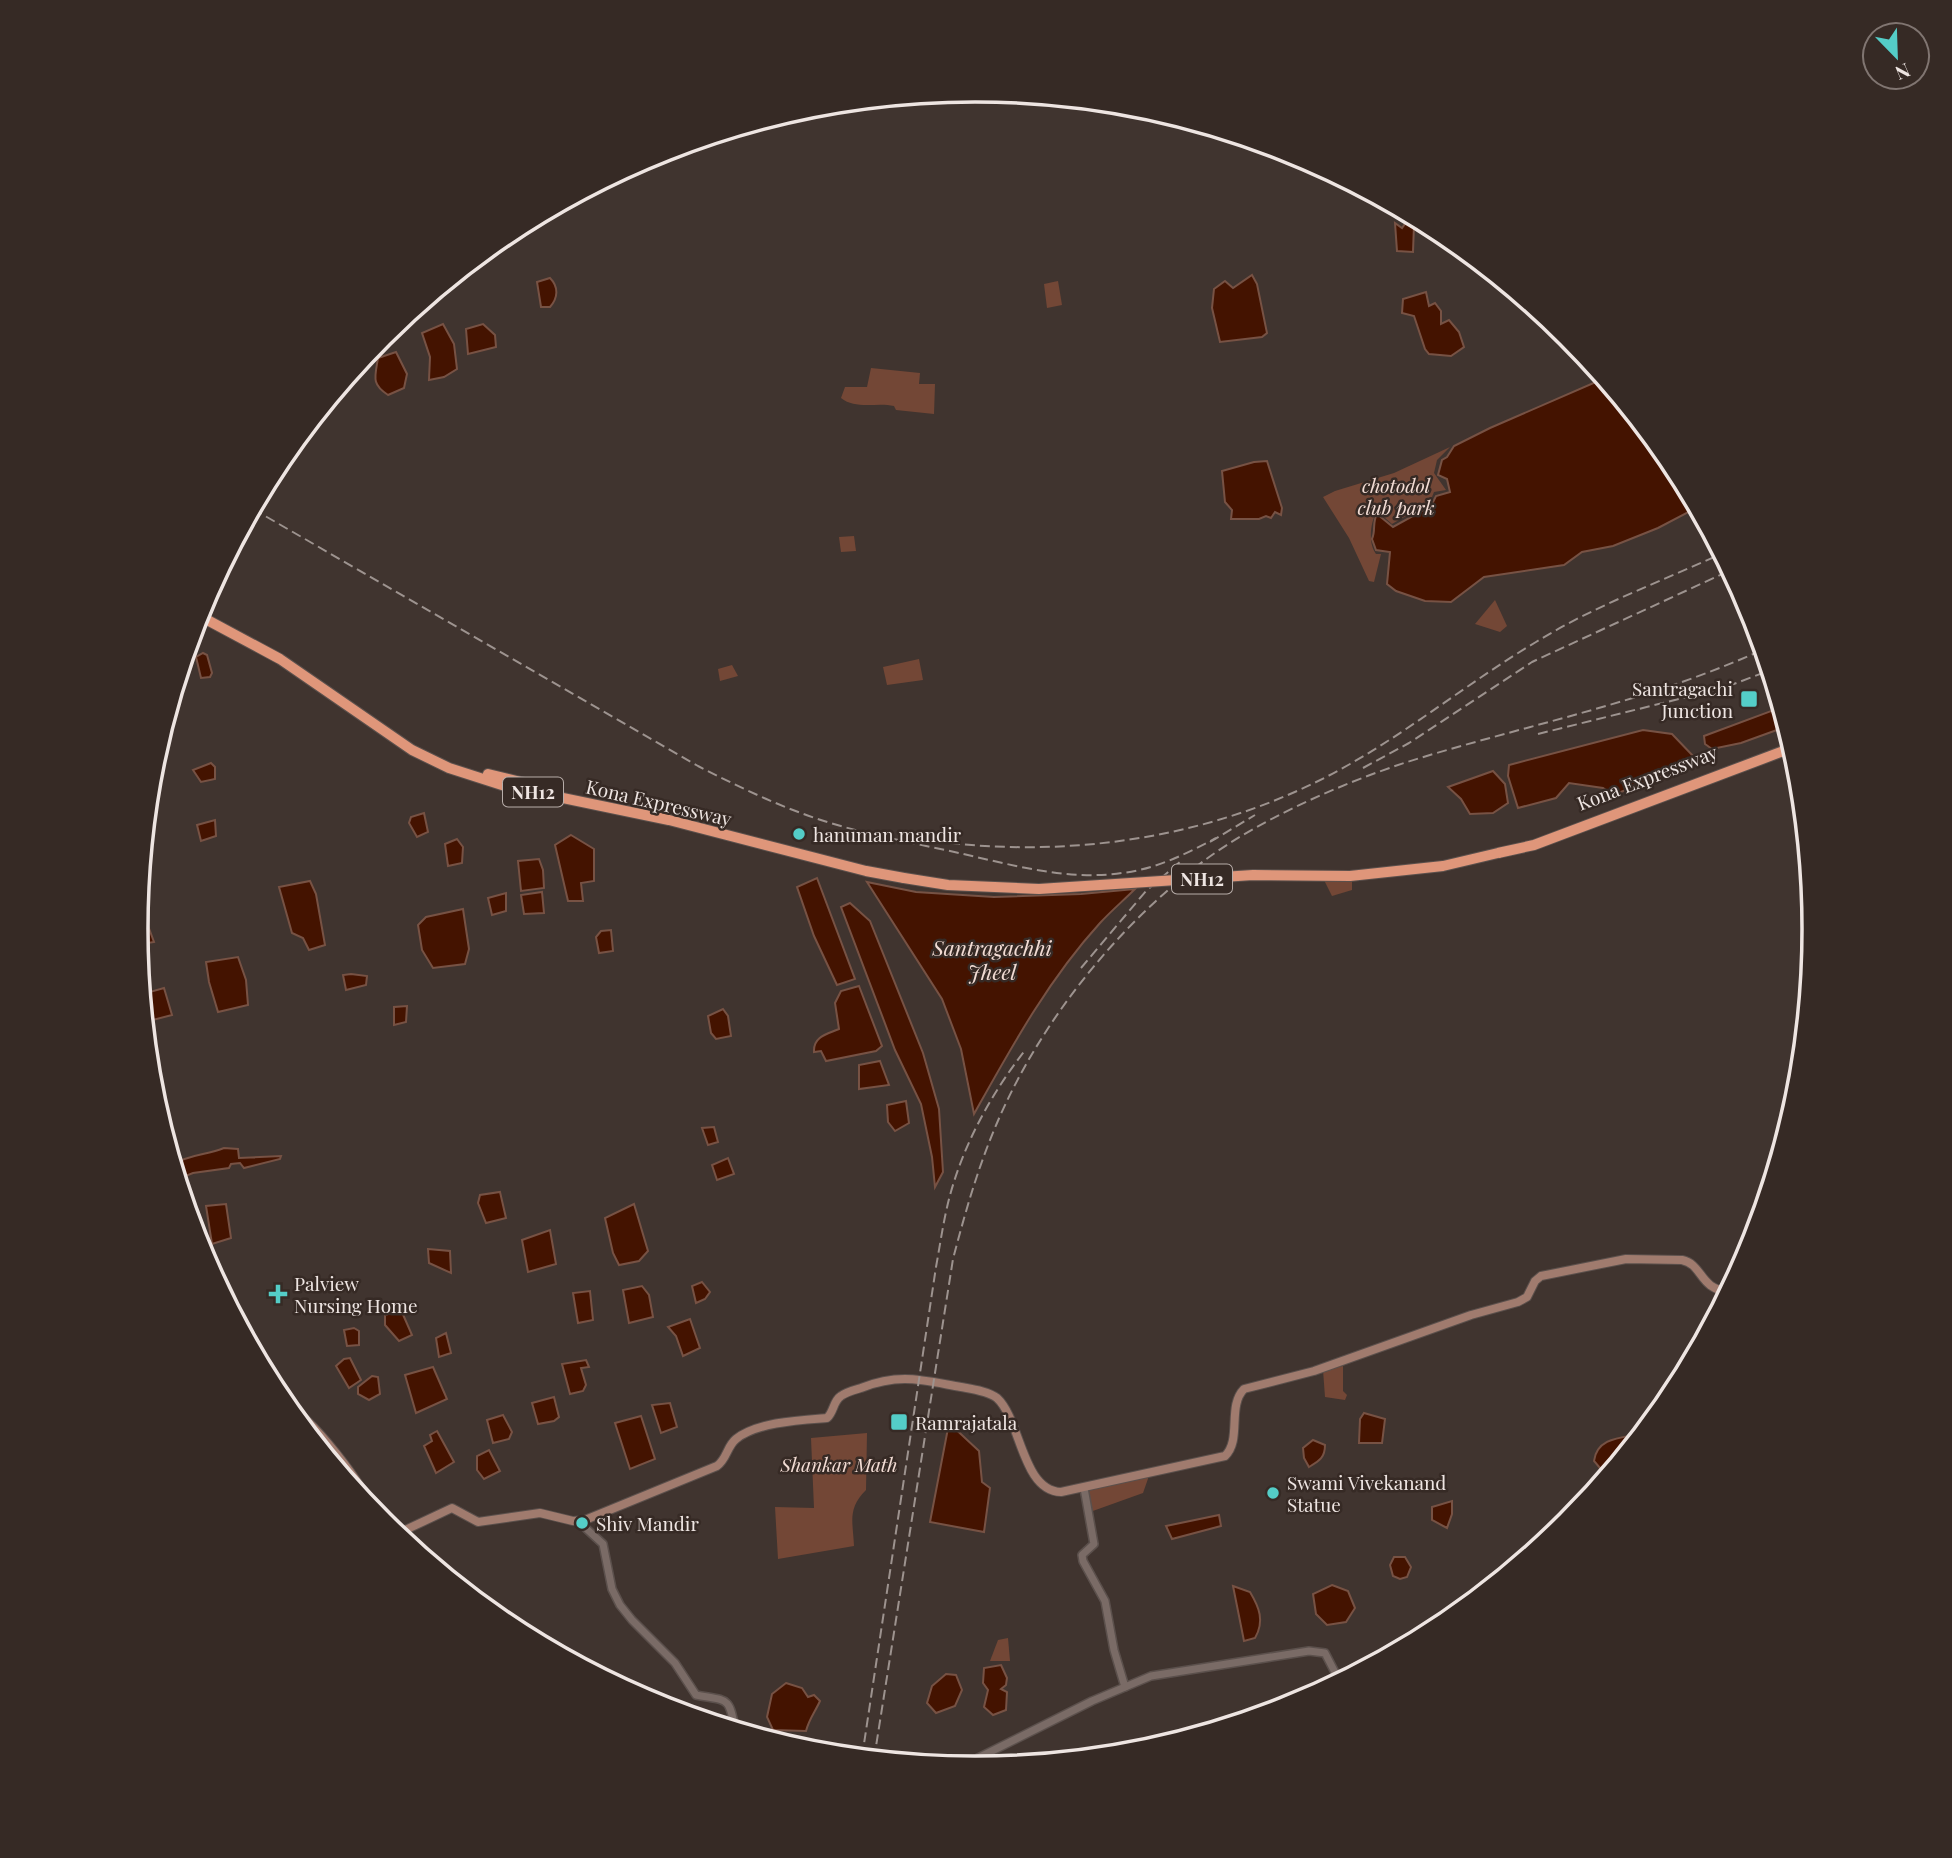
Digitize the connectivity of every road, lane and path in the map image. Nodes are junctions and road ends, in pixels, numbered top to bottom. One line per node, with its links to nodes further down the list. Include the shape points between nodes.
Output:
1 (210, 615): 6 (highway, Kona Expressway / NH12, via 272,649 416,745 450,761 503,778 856,862)
2 (208, 620): 6 (highway, Kona Expressway / NH12, via 279,659 412,750 449,768 505,786 669,820)
3 (1782, 745): 5 (highway, Kona Expressway / NH12)
4 (1784, 750): 5 (highway, Kona Expressway / NH12)
5 (1710, 774): 6 (highway, Kona Expressway / NH12, bridge, via 1534,845 1443,866 1350,876 1253,875 1039,889)
6 (904, 878)
7 (1720, 1290): 8 (main road, via 1712,1288 1682,1259 1626,1259 1541,1276 1518,1302 1244,1390 1237,1398 1225,1457)
8 (1084, 1488): 9 (main road, via 1056,1492 1041,1484 996,1398 904,1378 843,1394 827,1418 773,1424 746,1434 732,1443 717,1466); 12 (street, via 1094,1544 1083,1561 1105,1601)
9 (579, 1522): 10 (main road, via 540,1513 478,1522 452,1508); 13 (street, via 603,1544 620,1605 676,1663 696,1695 726,1701)
10 (407, 1529)
11 (1336, 1674): 12 (street, via 1325,1653 1309,1651 1151,1676)
12 (1125, 1687): 14 (street)
13 (734, 1720)
14 (982, 1756)

